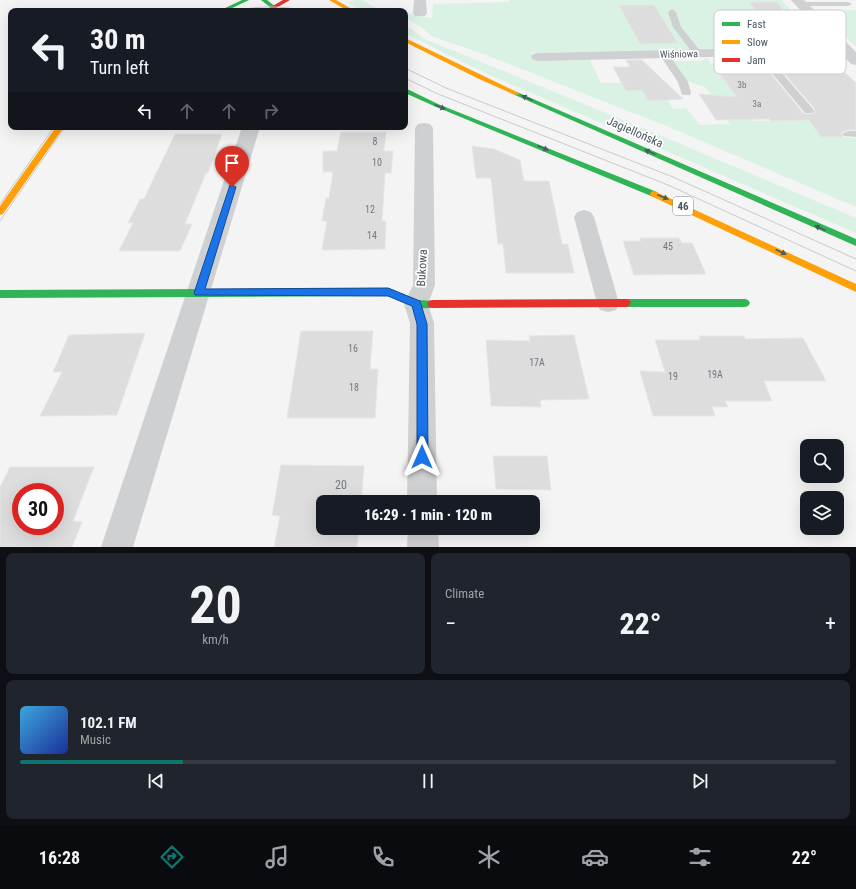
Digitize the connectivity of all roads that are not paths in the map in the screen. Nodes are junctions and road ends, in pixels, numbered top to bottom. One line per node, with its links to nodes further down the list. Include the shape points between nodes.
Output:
1 (246, 0): 7 (main road)
2 (264, 0): 8 (main road)
3 (287, 0): 9 (main road)
4 (332, 0): 10 (main road)
5 (799, 2): 6 (lane); 11 (street)
6 (848, 4)
7 (229, 8)
8 (271, 8)
9 (276, 8)
10 (347, 8)
11 (807, 10)
12 (672, 12): 17 (lane, via 677,27)
13 (408, 42): 29 (main road, Jagiellońska, one-way to 13, via 480,78)
14 (848, 49): 19 (street)
15 (714, 53): 17 (street, Wiśniowa)
16 (664, 54): 17 (street, Wiśniowa); 18 (street, Wiśniowa); 22 (lane, via 683,82)
17 (697, 54)
18 (538, 57)
19 (856, 61)
20 (778, 74): 23 (lane)
21 (408, 91): 30 (main road, 46, one-way to 30, via 667,199)
22 (686, 93)
23 (809, 110)
24 (424, 128): 35 (street, Bukowa, via 424,285)
25 (58, 130): 27 (main road)
26 (251, 130): 31 (street)
27 (0, 212)
28 (584, 217): 33 (street)
29 (856, 243)
30 (856, 288)
31 (199, 293): 32 (main road); 35 (main road, via 388,292); 38 (street)
32 (0, 294)
33 (608, 303): 34 (main road); 35 (main road)
34 (745, 303)
35 (416, 304): 36 (street, Bukowa, via 422,324)
36 (422, 495)
37 (422, 535): 39 (street)
38 (117, 547)
39 (422, 547)

